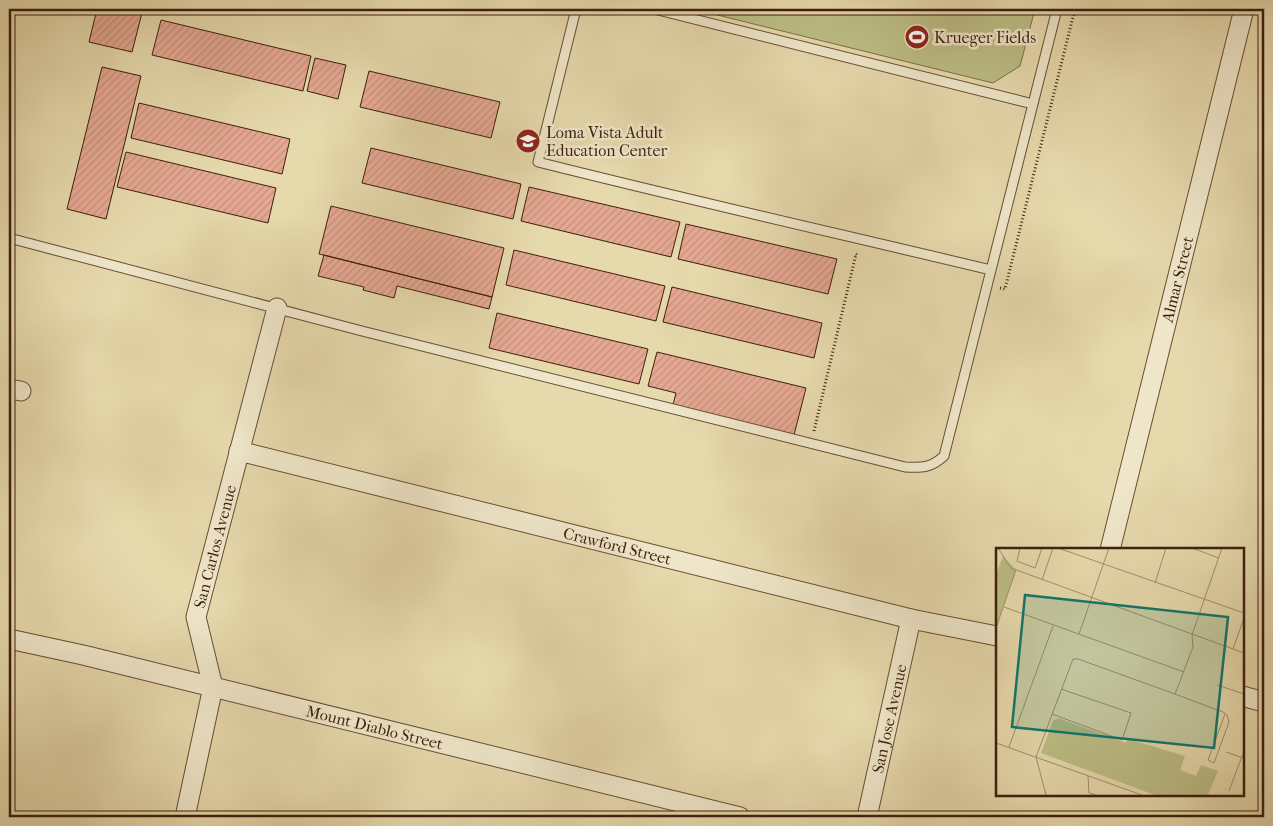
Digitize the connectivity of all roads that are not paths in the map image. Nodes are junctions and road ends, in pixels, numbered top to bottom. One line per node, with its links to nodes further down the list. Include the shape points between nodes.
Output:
1 (576, 9): 7 (lane, via 538,162)
2 (654, 9): 5 (lane)
3 (1057, 9): 5 (lane)
4 (1244, 9): 10 (street, Almar Street)
5 (1033, 104): 7 (lane)
6 (9, 238): 8 (lane)
7 (991, 270): 8 (lane, via 944,456 937,463 921,468 905,467)
8 (276, 308): 9 (street, San Carlos Avenue)
9 (239, 452): 11 (street, Crawford Street); 14 (street, San Carlos Avenue, via 196,617)
10 (1110, 548)
11 (911, 619): 12 (street, Crawford Street); 19 (street, San Jose Avenue)
12 (996, 636)
13 (9, 639): 14 (street, Mount Diablo Street)
14 (213, 687): 17 (street, San Carlos Avenue); 18 (street, Mount Diablo Street)
15 (1243, 696): 16 (street)
16 (1264, 702)
17 (185, 817)
18 (740, 817)
19 (867, 817)

